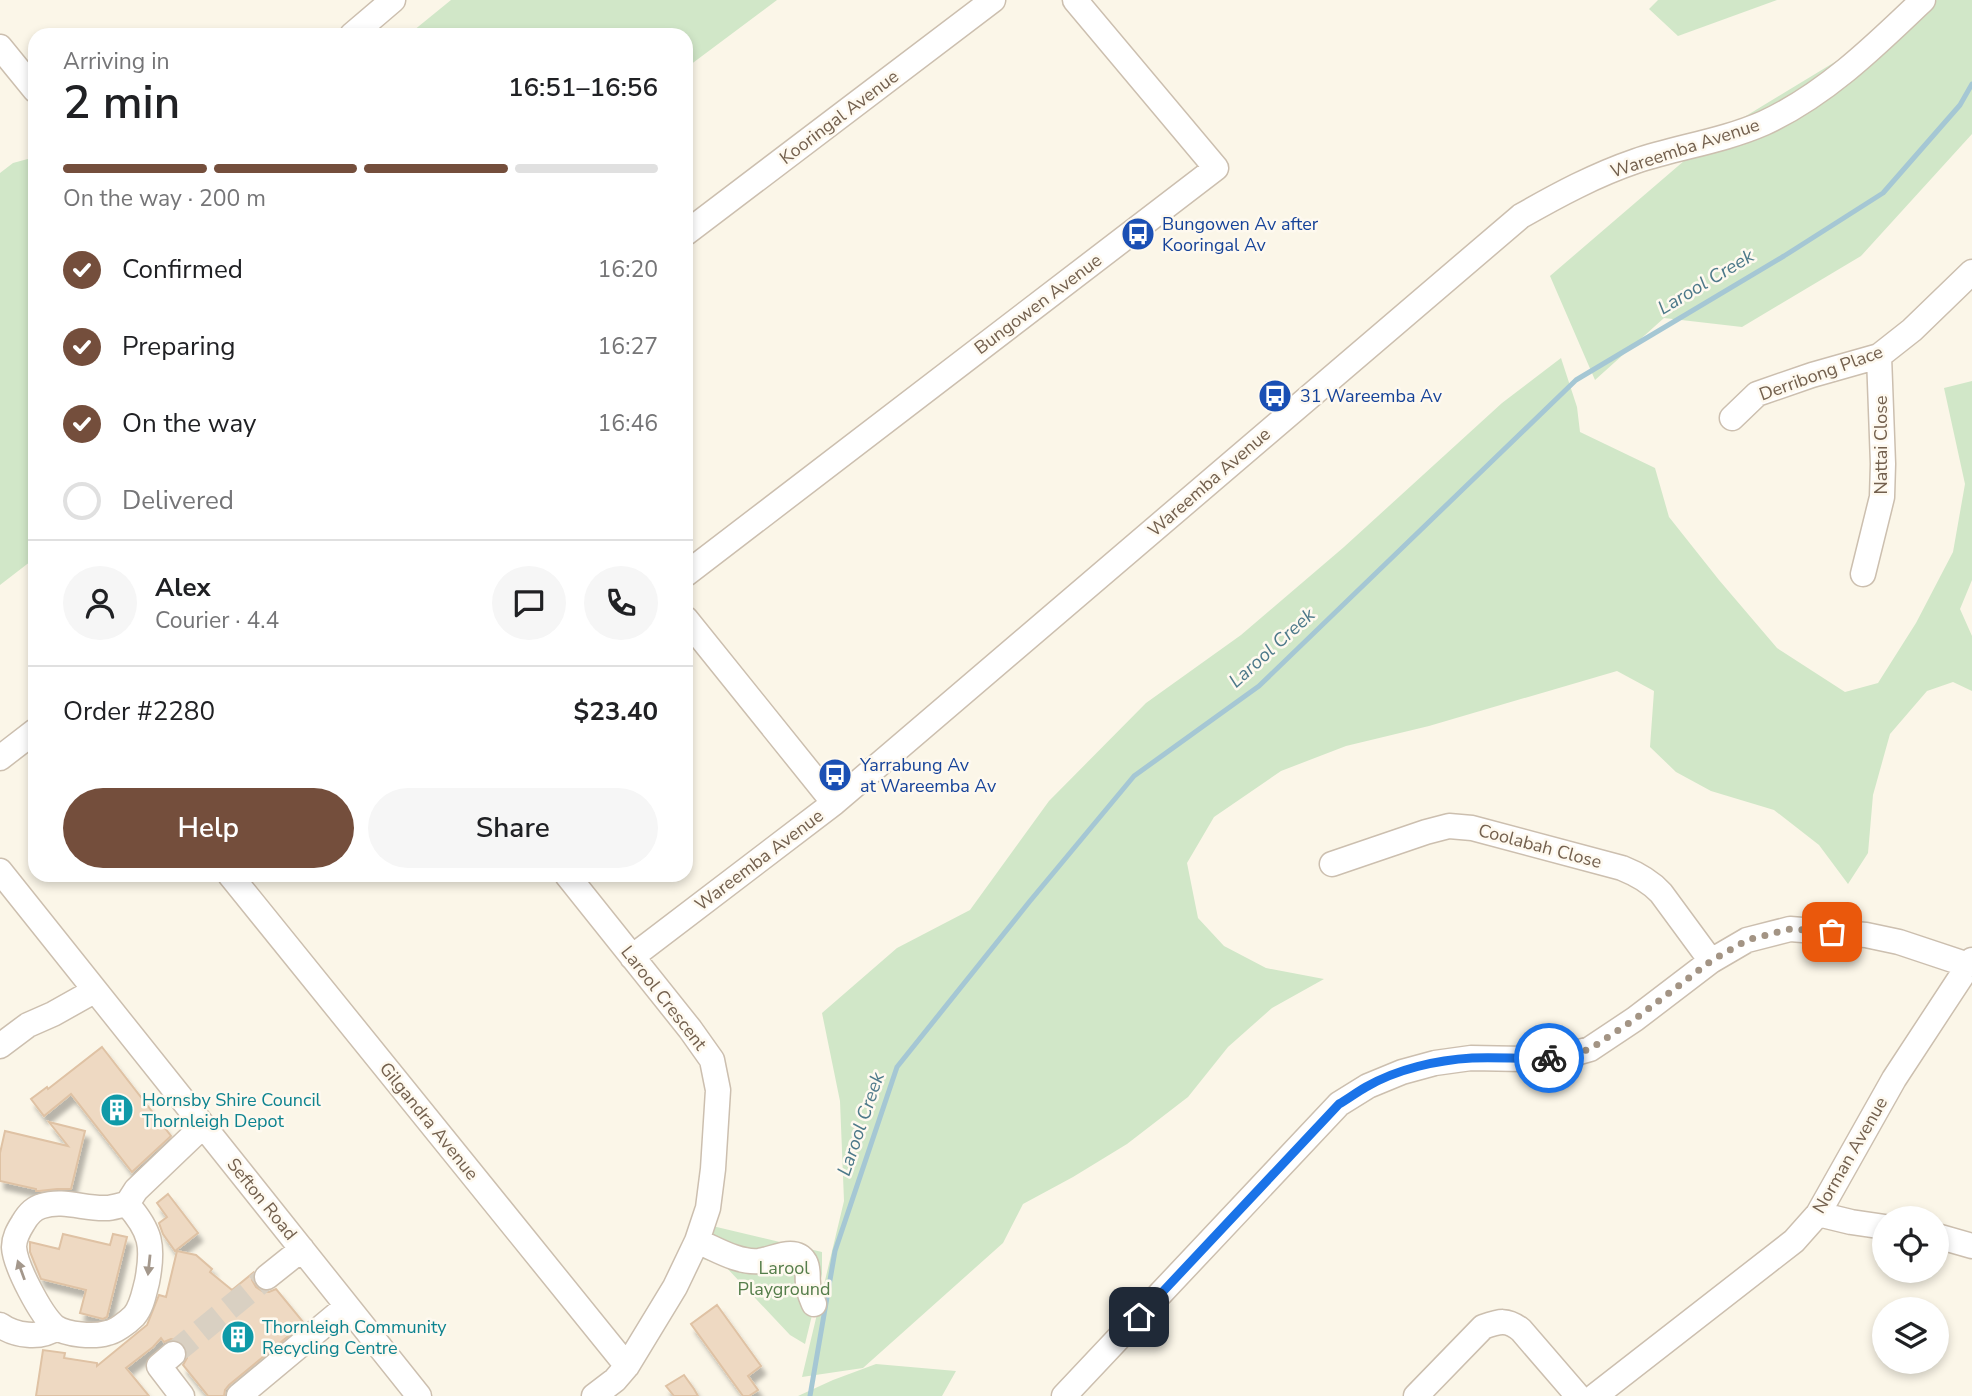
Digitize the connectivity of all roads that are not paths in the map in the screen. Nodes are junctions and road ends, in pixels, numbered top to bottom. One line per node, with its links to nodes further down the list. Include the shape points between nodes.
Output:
1 (393, 0): 5 (street)
2 (993, 0): 8 (street, Kooringal Avenue)
3 (1075, 0): 12 (street, Bungowen Avenue, via 1216,168)
4 (1923, 0): 17 (street, Wareemba Avenue, via 1828,85 1788,110 1746,130 1576,185 1521,216)
5 (360, 28)
6 (0, 47): 7 (street)
7 (28, 81)
8 (693, 228)
9 (1972, 272): 10 (street, Derribong Place)
10 (1880, 356): 11 (street, Derribong Place, via 1757,394); 13 (street, Nattai Close, via 1882,497)
11 (1732, 418)
12 (693, 569)
13 (1863, 574)
14 (693, 628): 17 (street)
15 (28, 736): 16 (street)
16 (0, 758)
17 (834, 803): 22 (street, Wareemba Avenue)
18 (1332, 864): 23 (street, Coolabah Close, via 1449,826 1472,828 1638,874 1661,893)
19 (0, 872): 25 (street, Sefton Road)
20 (236, 882): 41 (street, Gilgandra Avenue)
21 (573, 882): 22 (street, Larool Crescent)
22 (632, 957): 32 (street, Larool Crescent, via 712,1060 718,1090 713,1169 708,1208)
23 (1711, 961): 24 (street, via 1747,940 1790,929 1866,935); 46 (street, via 1590,1049 1562,1057 1435,1063 1368,1086 1339,1104)
24 (1970, 962): 29 (street, Norman Avenue, via 1894,1079)
25 (94, 991): 26 (street); 27 (street, Sefton Road)
26 (2, 1041)
27 (203, 1126): 28 (street); 34 (street, Sefton Road)
28 (127, 1204): 39 (street, one-way to 39, via 148,1233 150,1250 143,1300 135,1315 109,1333 80,1335); 39 (street, one-way to 28, via 23,1278 14,1250 28,1215 41,1206 106,1208)
29 (1818, 1214): 30 (street); 49 (street, Norman Avenue, via 1794,1241)
30 (1872, 1225)
31 (1949, 1239): 33 (street)
32 (697, 1241): 36 (street, via 737,1259 798,1255 808,1269); 41 (street, Larool Crescent, via 676,1287)
33 (1972, 1246)
34 (302, 1249): 35 (street); 37 (street, Sefton Road)
35 (267, 1277)
36 (814, 1304)
37 (347, 1306): 43 (street); 44 (street, Sefton Road)
38 (0, 1325): 39 (street, via 31,1335 48,1334)
39 (56, 1328)
40 (173, 1354): 42 (street, via 159,1366)
41 (627, 1366): 45 (street, Larool Crescent)
42 (182, 1396)
43 (239, 1396)
44 (419, 1396)
45 (594, 1396)
46 (1065, 1396)
47 (1416, 1396): 48 (street, via 1483,1327 1498,1322 1511,1322 1521,1330)
48 (1578, 1396)
49 (1595, 1396)

